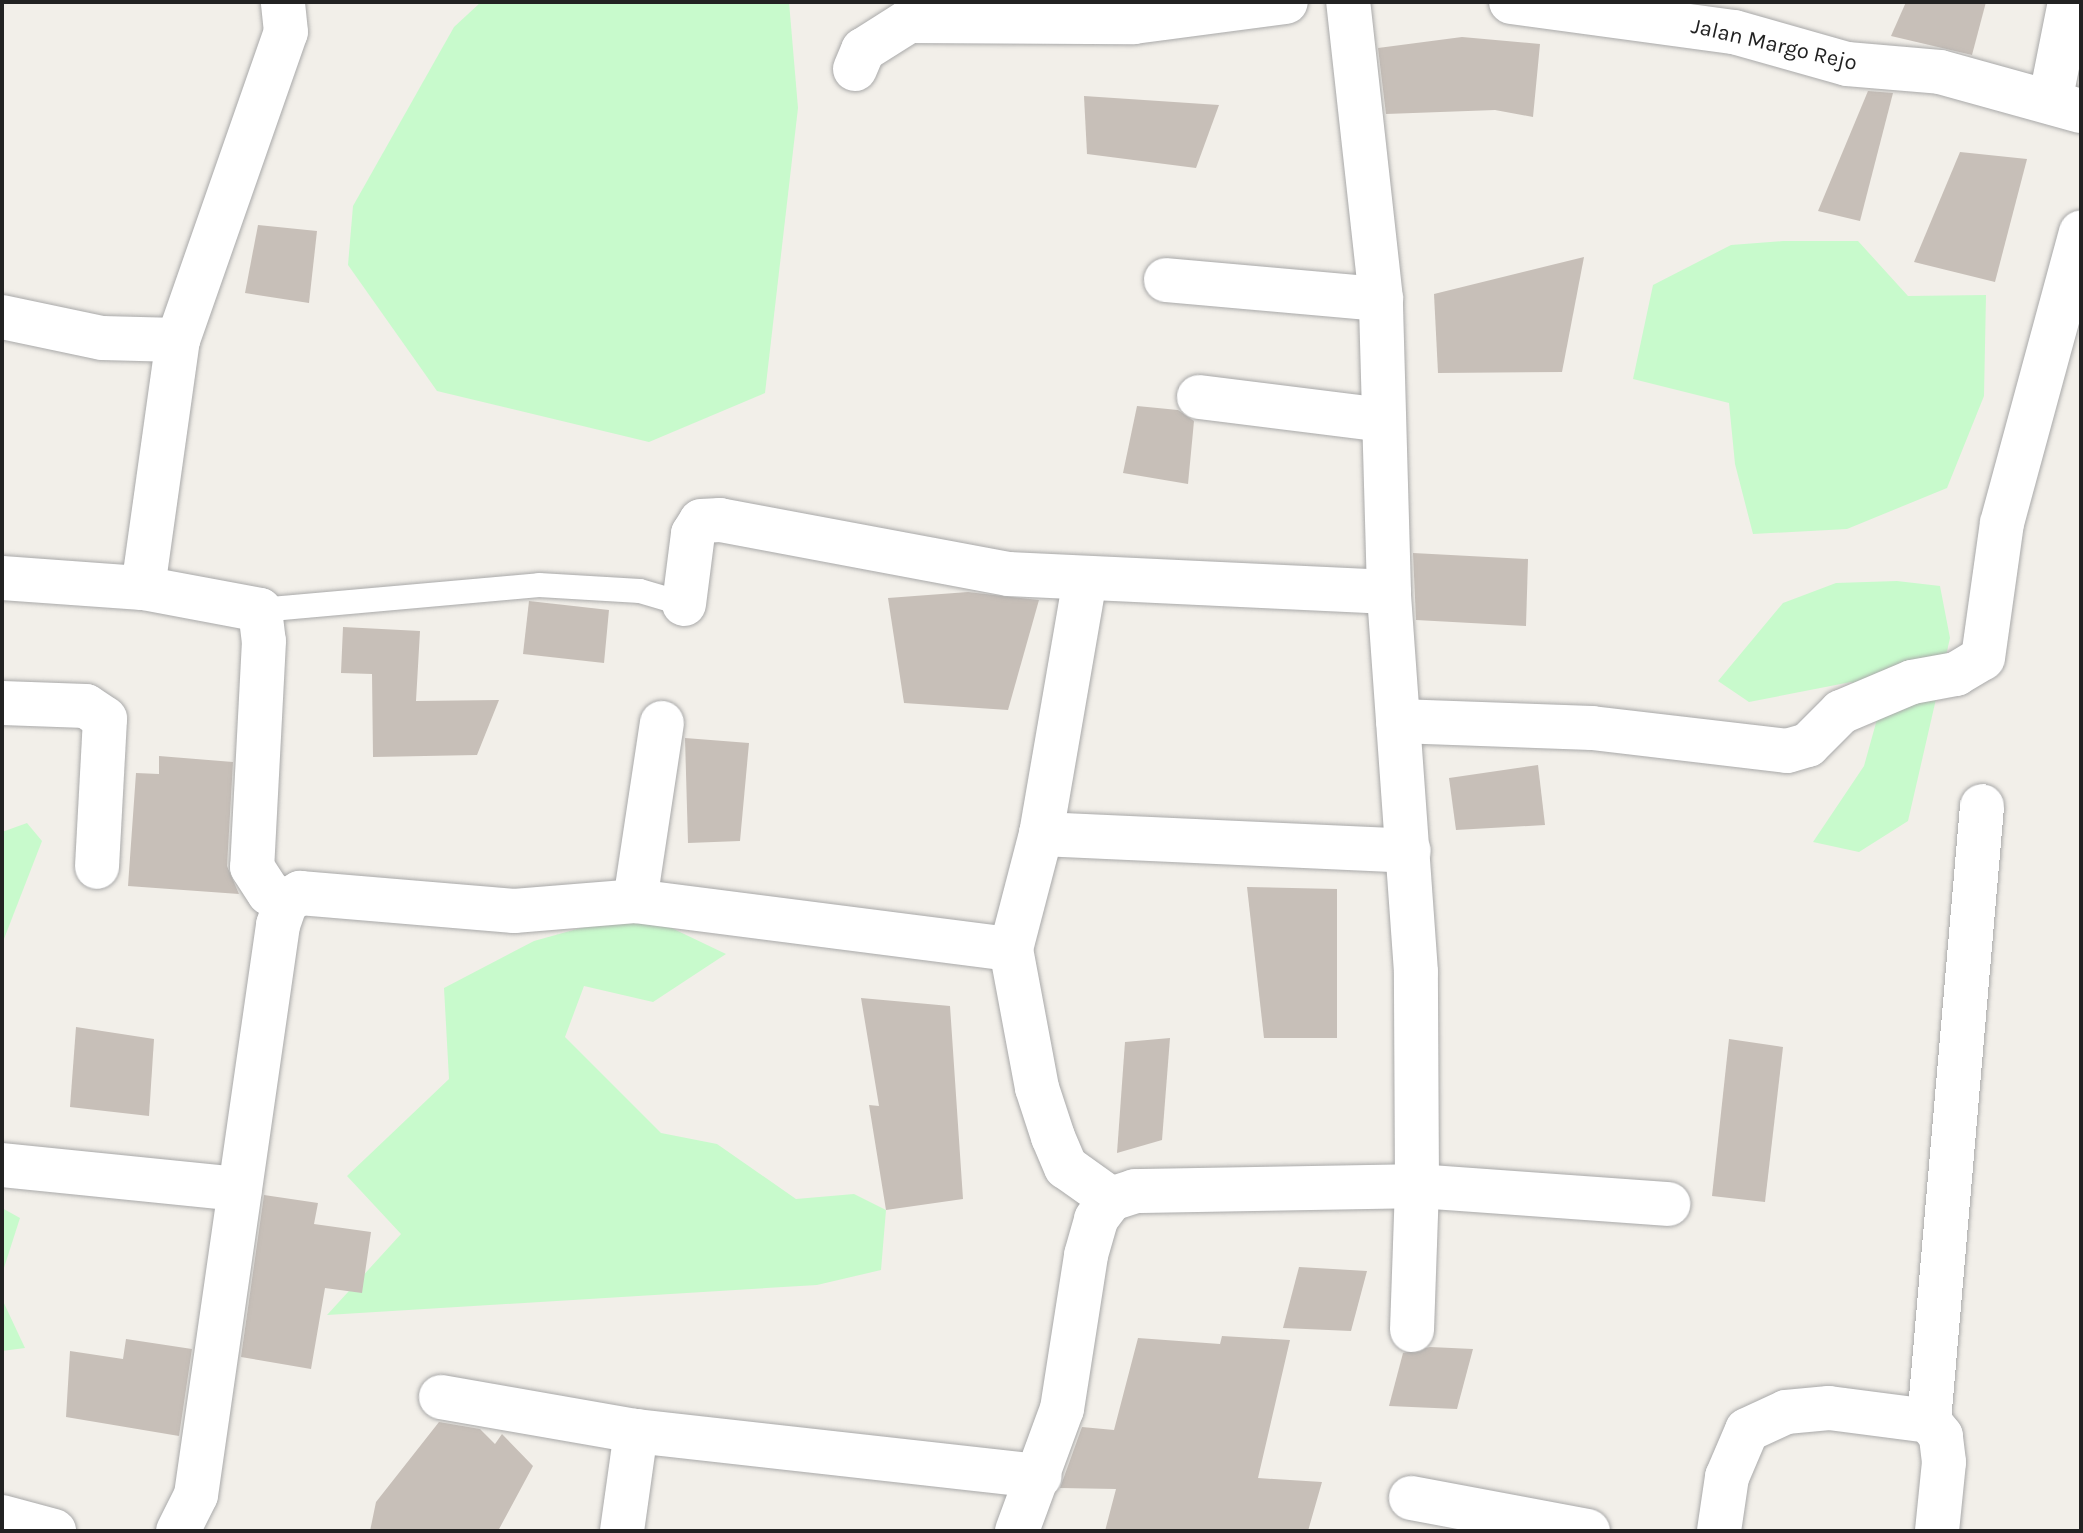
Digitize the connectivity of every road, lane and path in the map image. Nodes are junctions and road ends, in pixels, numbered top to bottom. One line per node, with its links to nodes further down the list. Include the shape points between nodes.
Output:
1 (1286, 2): 6 (street, via 1134,22 909,21 863,50)
2 (1348, 2): 10 (street)
3 (1511, 2): 7 (street, Jalan Margo Rejo, via 1734,32 1847,64 1940,72)
4 (2070, 2): 7 (street)
5 (298, 5): 12 (street)
6 (855, 69)
7 (2066, 106)
8 (2081, 233): 22 (street, via 2002,523 1983,658 1956,674 1912,682 1841,712 1808,745 1787,751 1592,728)
9 (1166, 280): 10 (street)
10 (1381, 299): 14 (street)
11 (2, 317): 12 (street, via 102,338)
12 (178, 340): 17 (street)
13 (1199, 397): 14 (street)
14 (1384, 420): 18 (street)
15 (2, 578): 17 (street)
16 (1085, 580): 18 (street); 19 (street, via 1009,574 720,520 701,521 693,534); 25 (street)
17 (143, 588): 20 (street)
18 (1389, 592): 22 (street)
19 (684, 604): 20 (lane, via 640,591 539,585)
20 (260, 610): 29 (street, via 264,641 252,867 269,893)
21 (2, 703): 27 (street, via 86,706 105,719)
22 (1398, 721): 26 (street)
23 (662, 723): 28 (street)
24 (1982, 806): 38 (street)
25 (1041, 834): 26 (street); 30 (street)
26 (1409, 851): 32 (street)
27 (97, 867)
28 (635, 901): 29 (street, via 514,911 300,893); 30 (street)
29 (286, 902): 33 (street)
30 (1011, 949): 34 (street, via 1037,1088 1053,1137 1066,1167)
31 (2, 1165): 33 (street)
32 (1417, 1186): 34 (street, via 1135,1191); 35 (street); 36 (street)
33 (240, 1189): 42 (street, via 196,1495)
34 (1111, 1199): 40 (street, via 1096,1219 1086,1255 1073,1358)
35 (1668, 1204)
36 (1412, 1330)
37 (441, 1397): 39 (street)
38 (1929, 1421): 46 (street, via 1829,1408 1786,1412 1747,1430 1727,1477); 47 (street, via 1941,1436 1944,1462)
39 (636, 1431): 40 (street); 43 (street)
40 (1039, 1476): 44 (street)
41 (1411, 1498): 45 (street)
42 (178, 1531)
43 (622, 1531)
44 (1017, 1531)
45 (1588, 1531)
46 (1719, 1531)
47 (1937, 1531)

